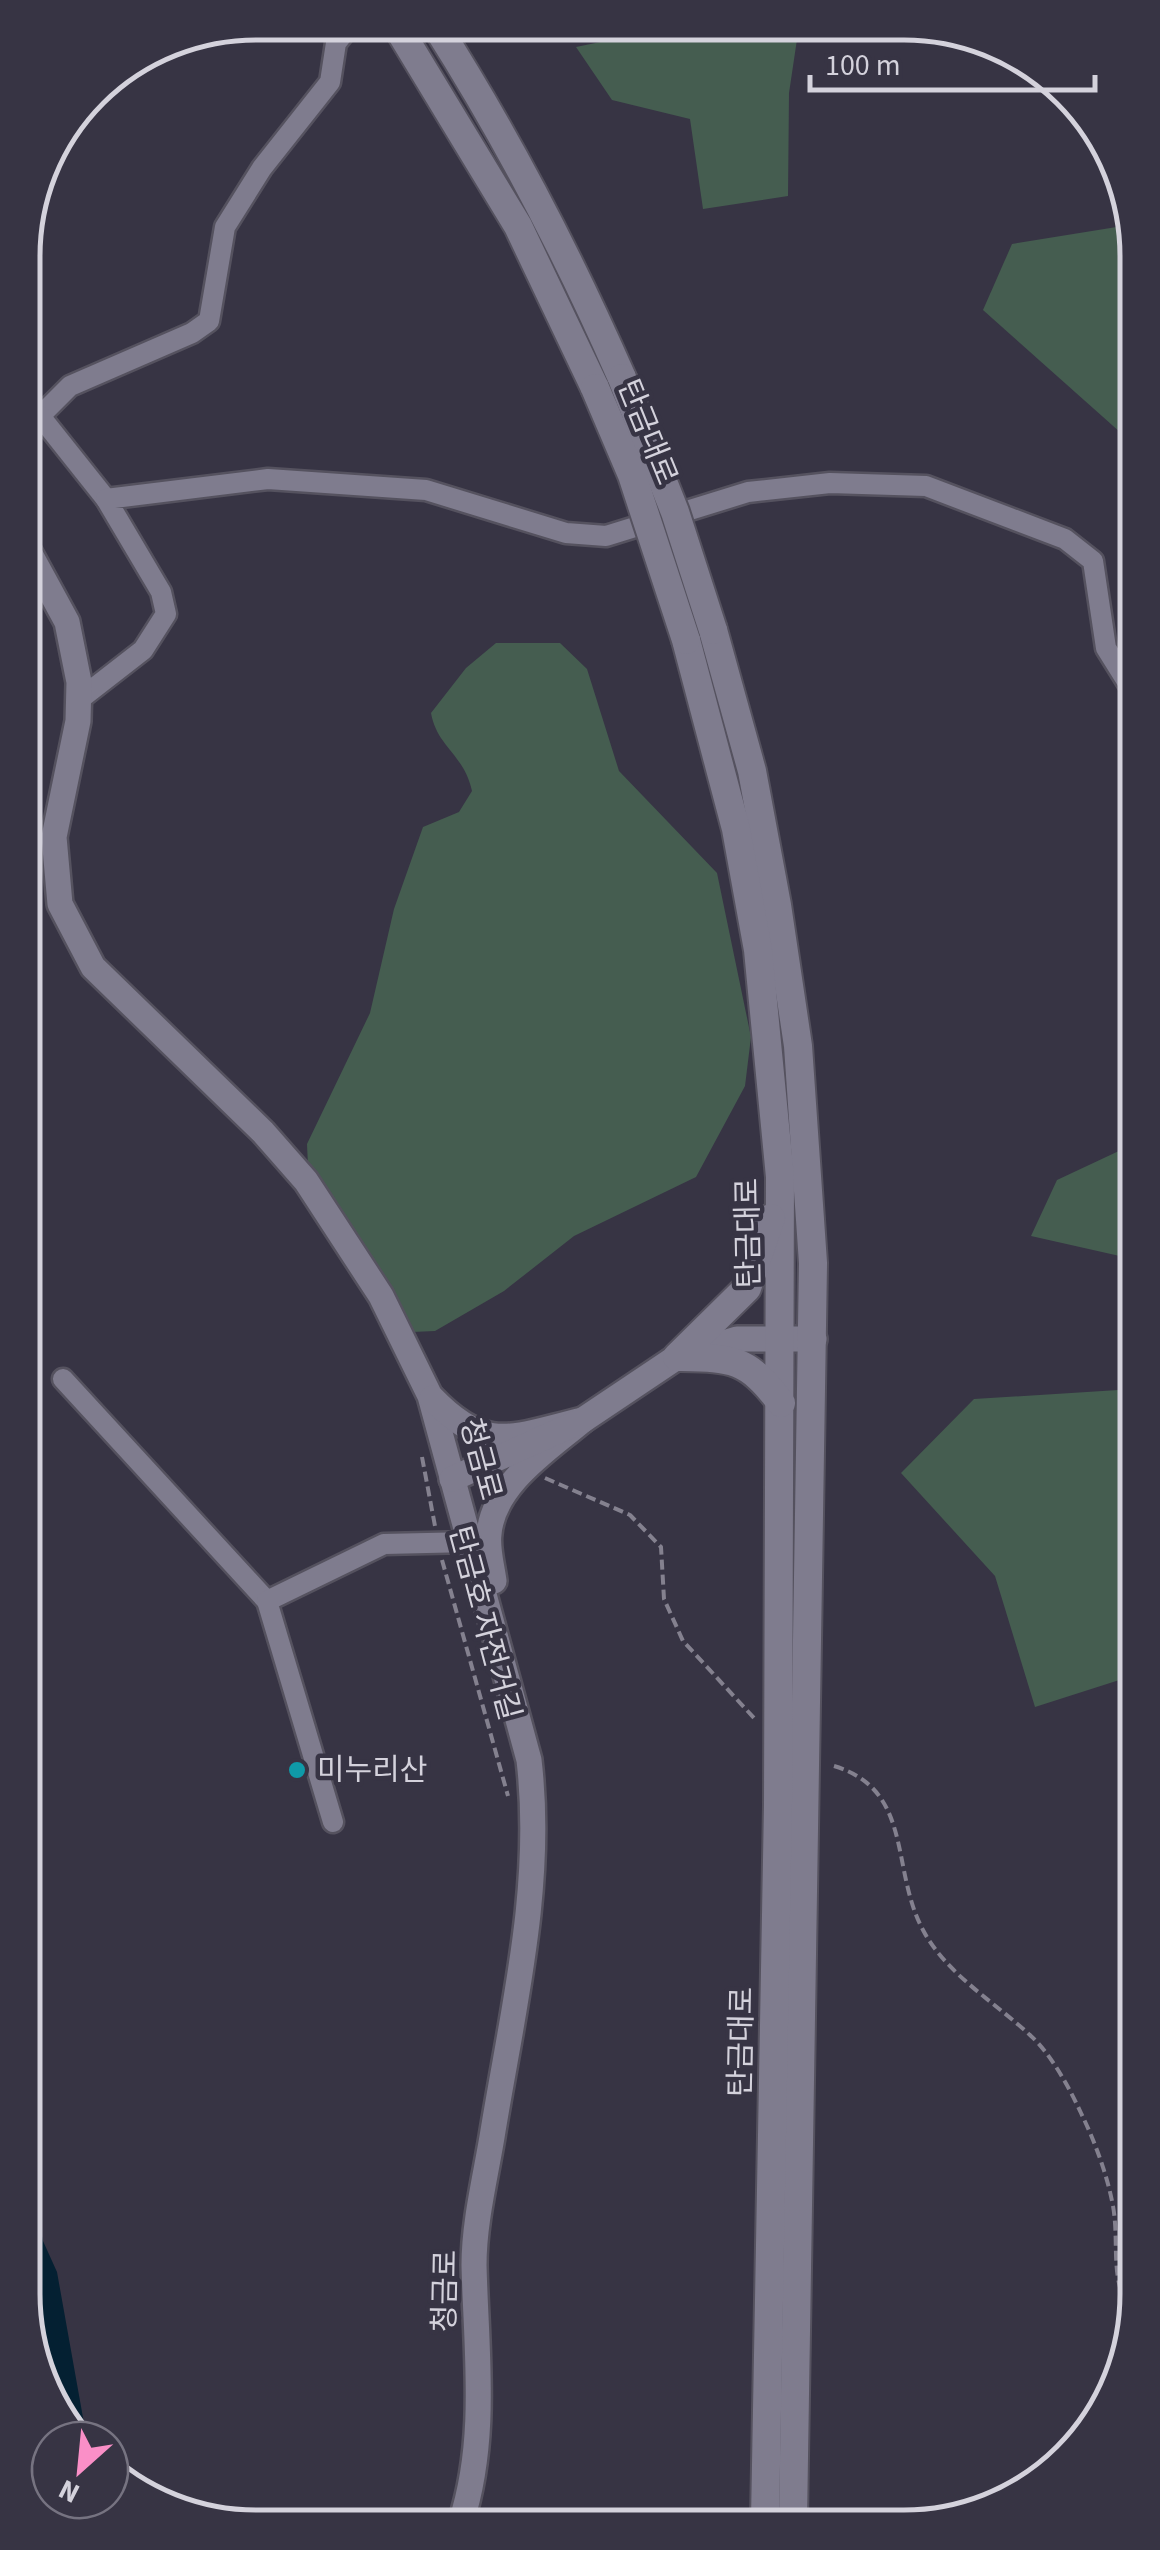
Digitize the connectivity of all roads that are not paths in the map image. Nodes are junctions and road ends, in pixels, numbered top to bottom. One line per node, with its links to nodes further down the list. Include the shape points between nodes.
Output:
1 (338, 40): 4 (street, via 330,82 225,227 209,321 70,386)
2 (405, 40): 8 (main road, 탄금대로, bridge, via 518,226)
3 (445, 40): 8 (main road, 탄금대로, bridge, via 492,114 622,378 676,512)
4 (40, 410)
5 (40, 425): 6 (street)
6 (106, 498): 9 (street, via 268,480 408,488 566,533 606,536 748,492 830,483 926,486 1065,538 1094,562 1106,648); 10 (street, via 161,592 166,614 143,650)
7 (40, 573): 10 (street, 청금로, via 66,622)
8 (700, 635): 11 (main road, 탄금대로, via 758,950); 13 (main road, 탄금대로, via 752,771 798,1046)
9 (1120, 670)
10 (80, 699): 16 (street, 청금로, via 54,837 60,904 76,941 118,996 221,1090 306,1181 381,1296)
11 (780, 1178): 12 (main road, 탄금대로); 14 (main road, via 765,1246 747,1288)
12 (780, 1338): 13 (street); 14 (street, via 736,1339); 17 (main road, 탄금대로)
13 (814, 1339): 26 (main road, 탄금대로)
14 (677, 1358): 17 (main road, via 731,1358 762,1378); 18 (street)
15 (63, 1380): 21 (street)
16 (430, 1396): 18 (street, via 459,1426 480,1434 513,1436); 19 (street, 청금로)
17 (781, 1403): 25 (main road, 탄금대로)
18 (583, 1420): 19 (street); 22 (street, via 524,1470 495,1510 488,1534)
19 (452, 1479): 20 (street, 청금로)
20 (470, 1542): 21 (street, via 384,1544); 22 (street, 청금로)
21 (267, 1600): 23 (street)
22 (502, 1650): 24 (street, 청금로, via 529,1760 534,1836 526,1931 474,2266 479,2428)
23 (333, 1822)
24 (464, 2510)
25 (765, 2510)
26 (793, 2510)

